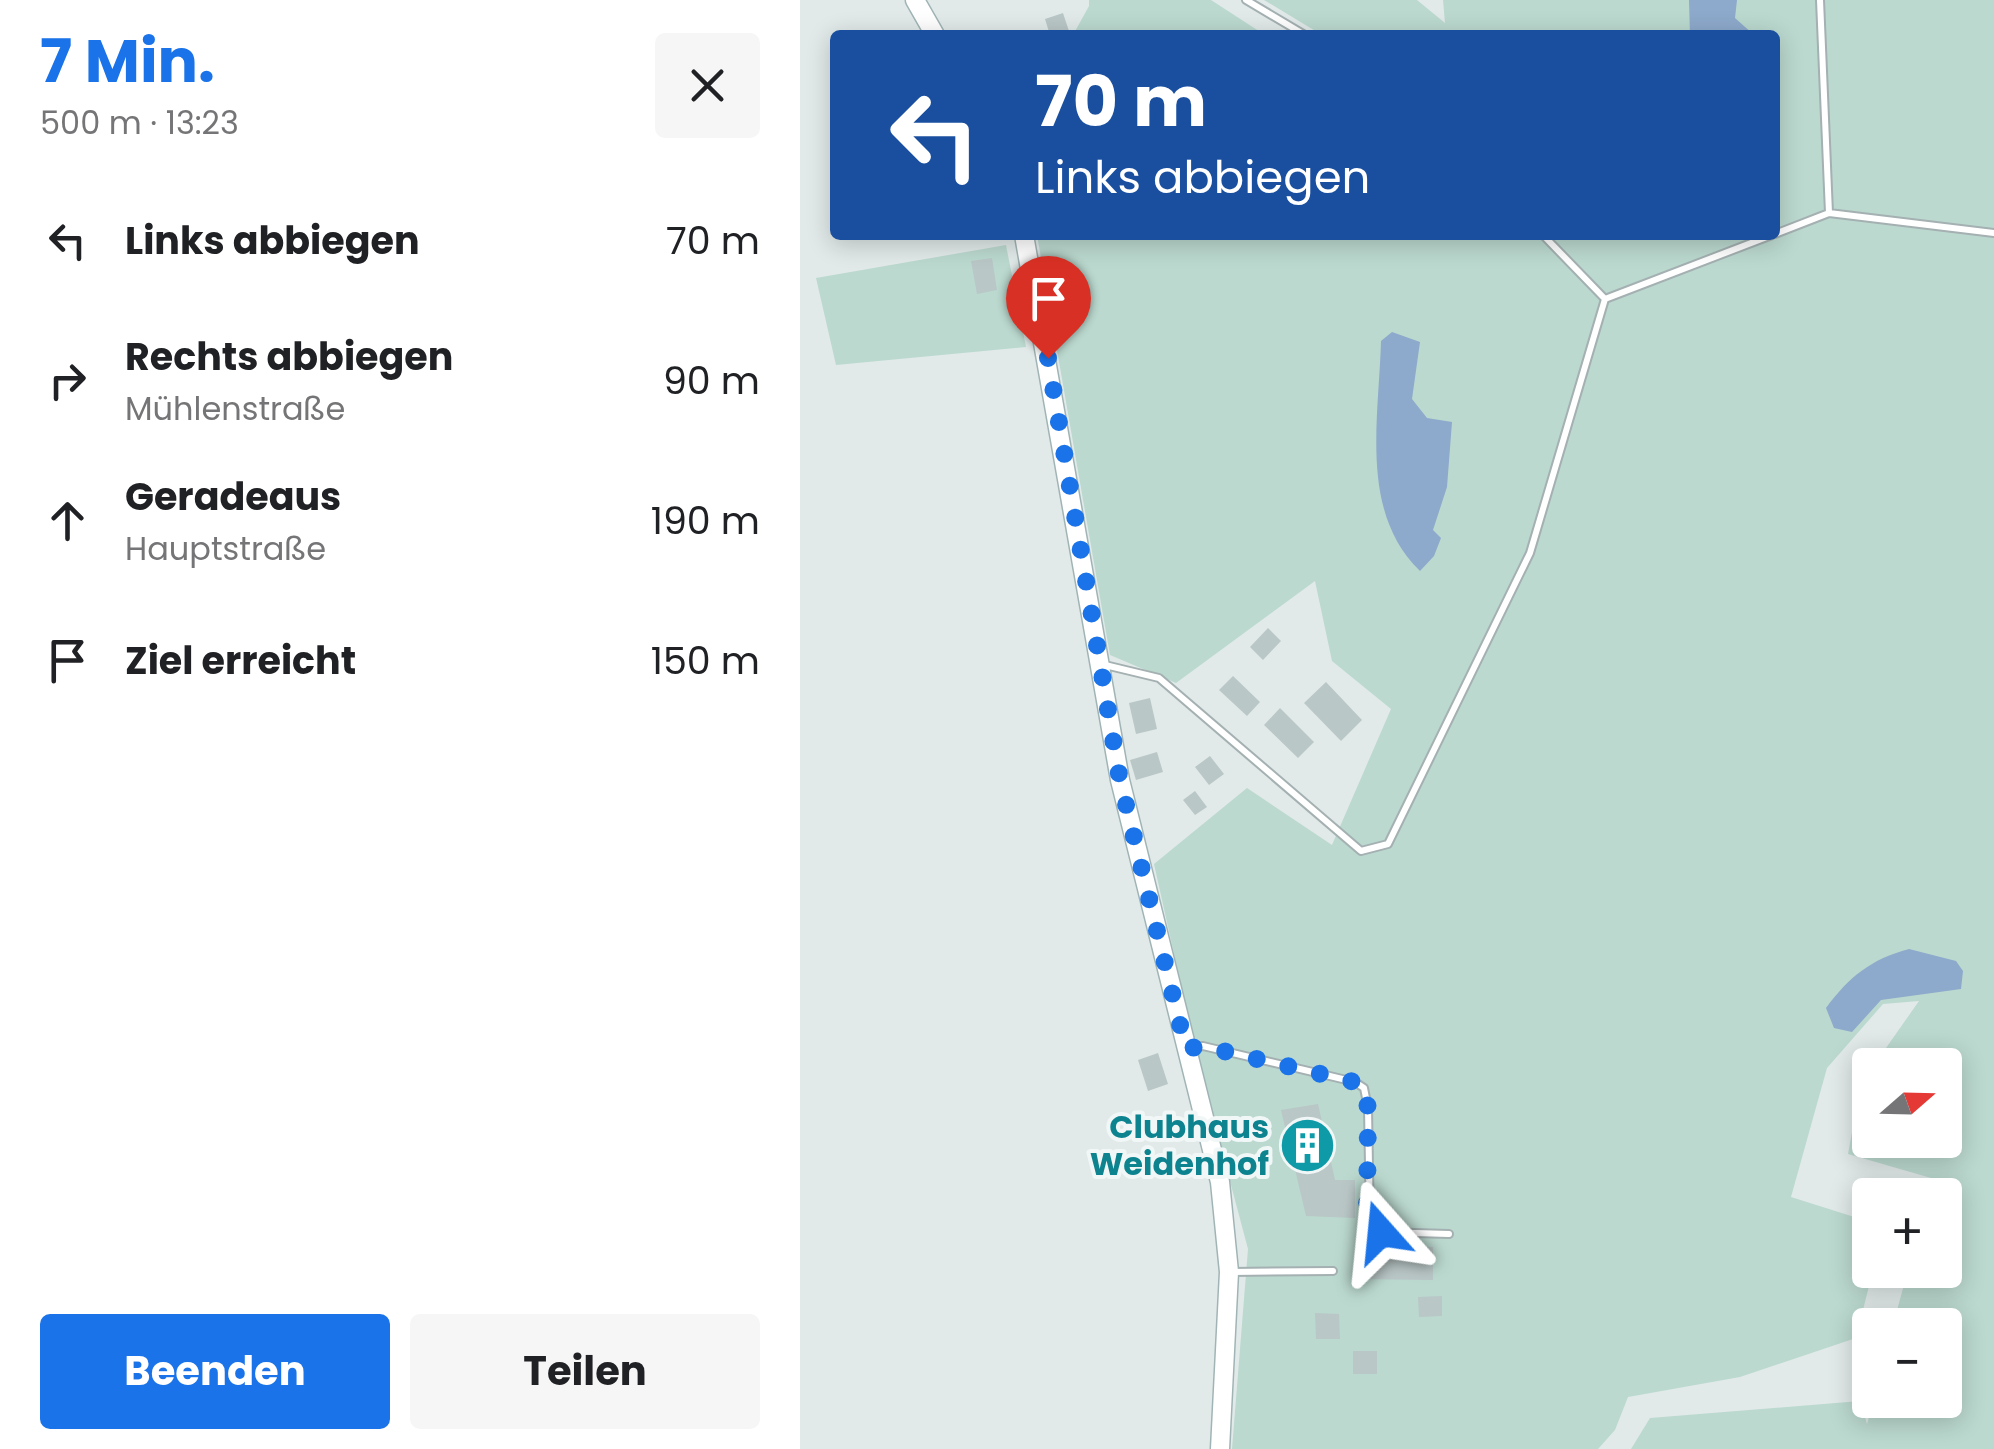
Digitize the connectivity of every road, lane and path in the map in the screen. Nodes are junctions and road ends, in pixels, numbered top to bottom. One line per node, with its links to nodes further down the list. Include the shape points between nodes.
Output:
1 (915, 0): 4 (main road)
2 (1246, 0): 5 (lane)
3 (1820, 0): 6 (lane)
4 (932, 30)
5 (1297, 30)
6 (1829, 213): 7 (lane); 8 (lane)
7 (1780, 232)
8 (1994, 232)
9 (1025, 240): 13 (main road)
10 (1548, 240): 12 (lane)
11 (1758, 240): 12 (lane)
12 (1605, 299): 13 (lane, via 1530,553 1388,844 1361,850 1159,678)
13 (1099, 664): 14 (main road, via 1130,829)
14 (1186, 1049): 15 (lane, via 1202,1046 1364,1088 1370,1224 1381,1232); 17 (main road, via 1220,1182)
15 (1449, 1234)
16 (1333, 1271): 17 (lane)
17 (1229, 1272): 18 (main road)
18 (1220, 1449)

